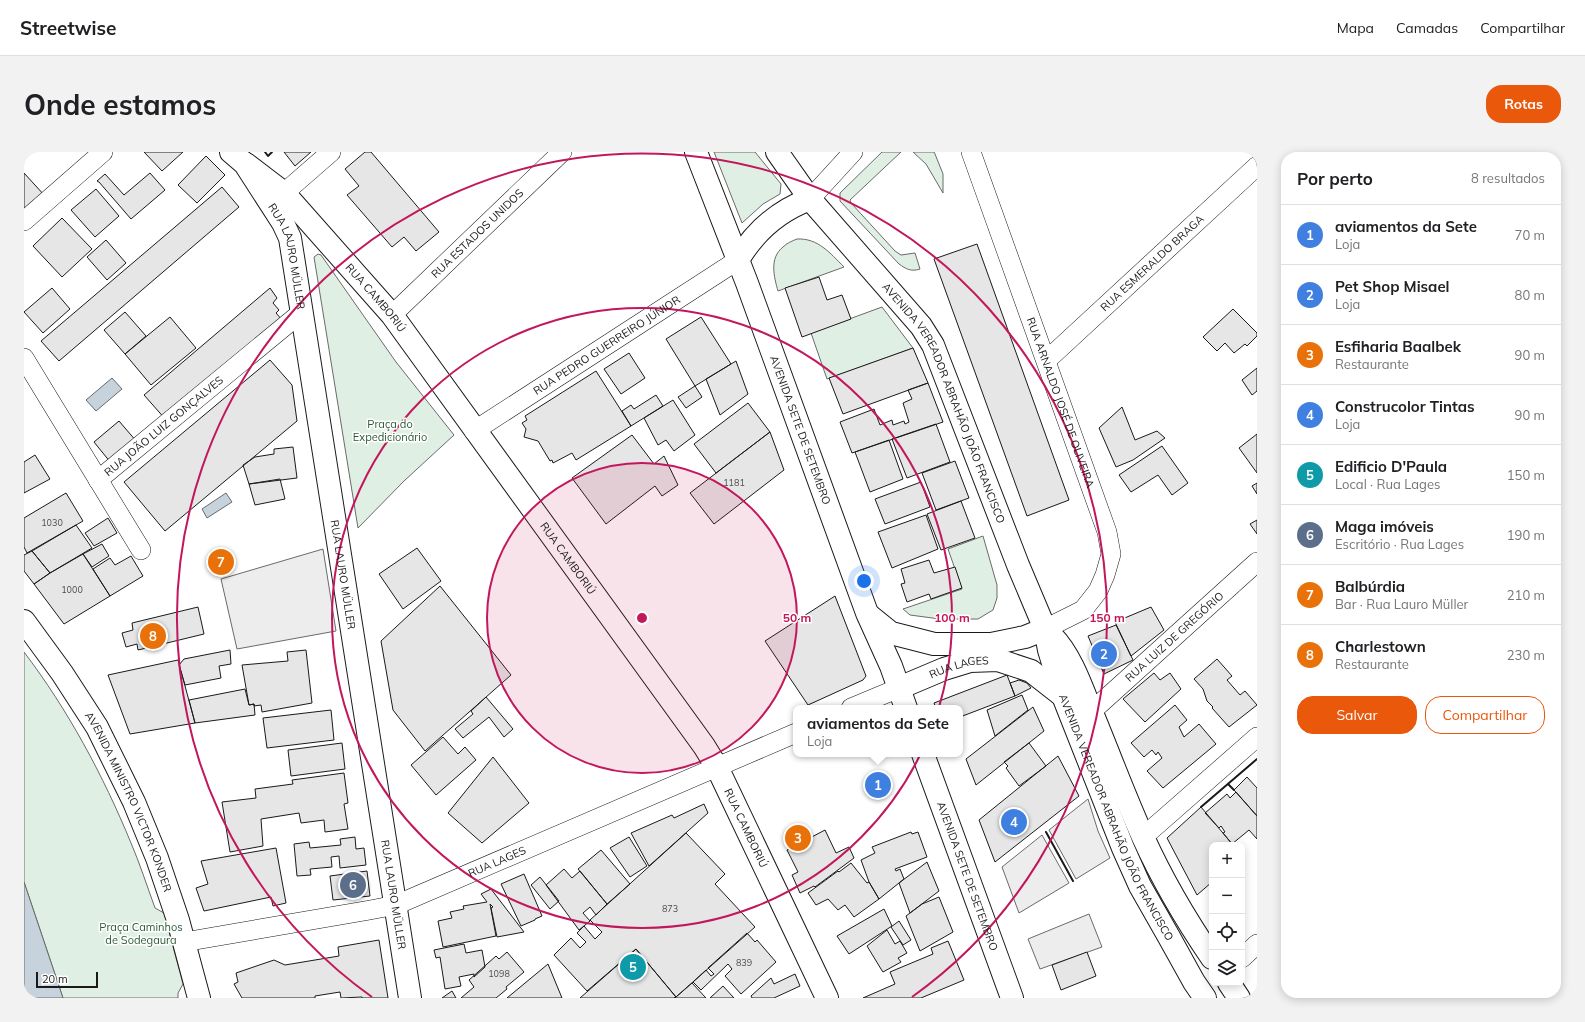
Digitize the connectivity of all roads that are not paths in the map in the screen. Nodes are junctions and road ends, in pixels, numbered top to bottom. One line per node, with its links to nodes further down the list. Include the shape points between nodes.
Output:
1 (103, 152): 12 (street)
2 (331, 152): 10 (street)
3 (562, 152): 15 (street, RUA ESTADOS UNIDOS)
4 (696, 152): 13 (main road, AVENIDA SETE DE SETEMBRO)
5 (777, 152): 11 (main road)
6 (853, 152): 11 (street)
7 (971, 152): 17 (street, RUA ARNALDO JOSÉ DE OLIVEIRA)
8 (238, 158): 10 (main road, RUA CAMBORIÚ); 14 (main road, RUA LAURO MÜLLER, via 283,223 290,238)
9 (1257, 166): 17 (street, RUA ESMERALDO BRAGA)
10 (284, 193): 15 (main road, RUA CAMBORIÚ)
11 (810, 198): 13 (main road, via 785,210 763,227); 24 (main road, AVENIDA VEREADOR ABRAHÃO JOÃO FRANCISCO, via 921,326 933,345 1018,566)
12 (24, 221)
13 (738, 260): 18 (street, RUA PEDRO GUERREIRO JÚNIOR); 22 (main road, AVENIDA SETE DE SETEMBRO)
14 (302, 312): 19 (street, RUA JOÃO LUIZ GONÇALVES); 36 (main road, RUA LAURO MÜLLER)
15 (392, 315): 18 (main road, RUA CAMBORIÚ)
16 (24, 358): 19 (street, RUA JOÃO LUIZ GONÇALVES)
17 (1046, 360): 24 (street, RUA ARNALDO JOSÉ DE OLIVEIRA, via 1107,532 1110,554 1098,590 1083,610)
18 (474, 431): 33 (main road, RUA CAMBORIÚ, via 700,740)
19 (98, 480): 20 (street)
20 (141, 550)
21 (1257, 562): 29 (street, RUA LUIZ DE GREGÓRIO)
22 (866, 612): 24 (main road, RUA LAGES, via 891,633 934,644 990,644); 25 (main road, AVENIDA SETE DE SETEMBRO, via 891,666)
23 (24, 621): 37 (main road, AVENIDA MINISTRO VICTOR KONDER, via 97,727 134,802 159,865)
24 (1045, 629): 26 (main road, AVENIDA VEREADOR ABRAHÃO JOÃO FRANCISCO); 29 (main road, AVENIDA VEREADOR ABRAHÃO JOÃO FRANCISCO, via 1061,645)
25 (898, 688): 26 (main road, RUA LAGES, via 970,661 998,660 1030,671); 27 (street, RUA LAGES); 28 (main road, AVENIDA SETE DE SETEMBRO)
26 (1063, 696): 35 (main road, AVENIDA VEREADOR ABRAHÃO JOÃO FRANCISCO)
27 (858, 705)
28 (905, 705)
29 (1092, 711): 34 (main road, AVENIDA VEREADOR ABRAHÃO JOÃO FRANCISCO)
30 (793, 734): 33 (street, RUA LAGES)
31 (1257, 737): 34 (street)
32 (924, 757): 45 (main road, AVENIDA SETE DE SETEMBRO)
33 (717, 767): 36 (street, RUA LAGES); 44 (main road, RUA CAMBORIÚ)
34 (1143, 837): 35 (main road); 39 (main road, AVENIDA VEREADOR ABRAHÃO JOÃO FRANCISCO, via 1169,887)
35 (1122, 848): 46 (main road, AVENIDA VEREADOR ABRAHÃO JOÃO FRANCISCO, via 1140,886)
36 (396, 905): 37 (street, RUA LAGES); 43 (main road, RUA LAURO MÜLLER)
37 (184, 942): 42 (main road, AVENIDA MINISTRO VICTOR KONDER)
38 (1257, 944): 40 (street)
39 (1209, 954)
40 (1245, 955)
41 (1231, 986): 47 (main road)
42 (198, 998)
43 (410, 998)
44 (827, 998)
45 (1012, 998)
46 (1205, 998)
47 (1239, 998)

